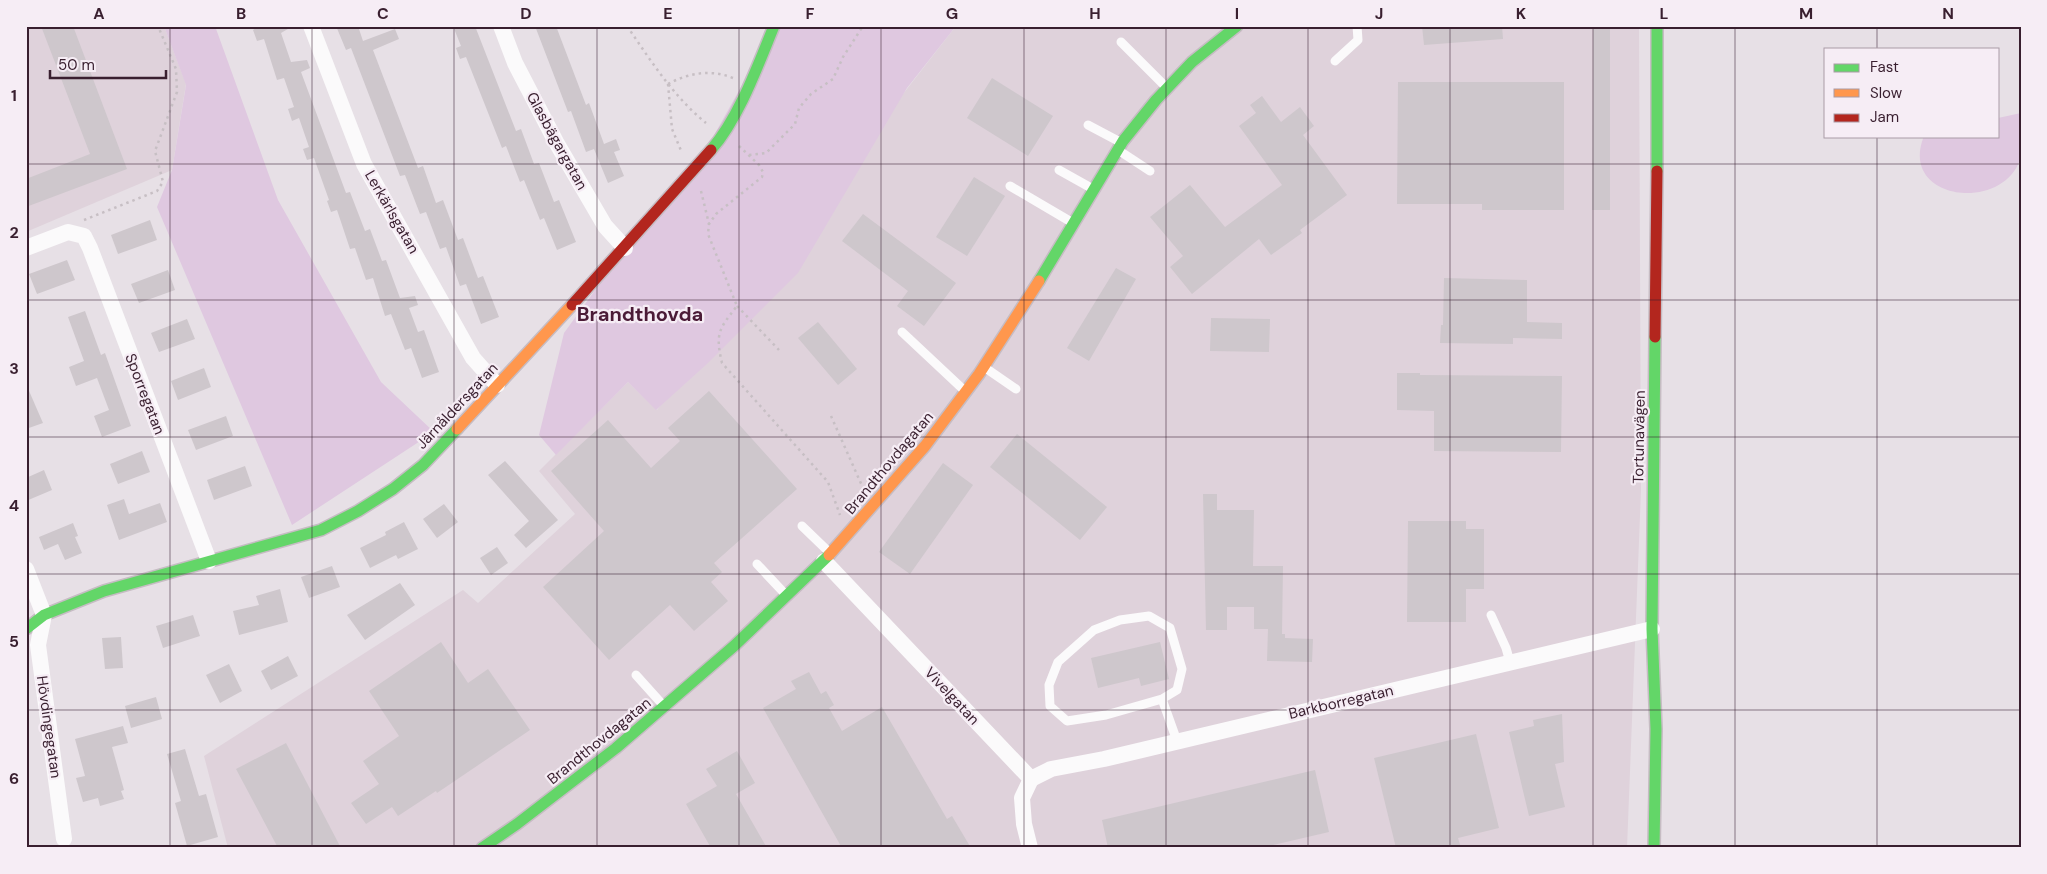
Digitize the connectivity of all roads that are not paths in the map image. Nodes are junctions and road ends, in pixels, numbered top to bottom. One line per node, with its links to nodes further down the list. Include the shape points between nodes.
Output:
1 (311, 26): 21 (street, Lerkärlsgatan, via 364,164 474,358)
2 (501, 26): 18 (street, Glasbägargatan, via 515,63 556,142 605,226)
3 (774, 26): 18 (street, Järnåldersgatan, via 750,85 719,142)
4 (1237, 26): 9 (street, Brandthovdagatan, via 1192,62)
5 (1357, 26): 8 (lane, via 1358,40)
6 (1657, 26): 33 (street, Tortunavägen)
7 (1121, 42): 9 (lane)
8 (1335, 61)
9 (1167, 88): 11 (street, Brandthovdagatan)
10 (1088, 125): 11 (lane)
11 (1120, 146): 13 (lane); 15 (street, Brandthovdagatan)
12 (1059, 170): 15 (lane)
13 (1150, 171)
14 (1010, 186): 16 (lane)
15 (1094, 190): 16 (street, Brandthovdagatan)
16 (1073, 223): 20 (street, Brandthovdagatan)
17 (26, 248): 26 (street, Sporregatan, via 71,233 84,236)
18 (625, 248): 21 (street, Järnåldersgatan)
19 (902, 332): 23 (lane)
20 (984, 367): 22 (lane); 23 (street, Brandthovdagatan)
21 (497, 385): 26 (street, Järnåldersgatan, via 423,465 394,489 321,530)
22 (1016, 389)
23 (966, 392): 25 (street, Brandthovdagatan, via 926,446)
24 (802, 526): 25 (lane)
25 (828, 557): 29 (street, Brandthovdagatan); 39 (street, Vivelgatan)
26 (209, 561): 31 (street, Järnåldersgatan, via 104,591)
27 (757, 564): 29 (lane)
28 (26, 569): 31 (street)
29 (787, 596): 37 (street, Brandthovdagatan)
30 (1491, 614): 34 (lane)
31 (44, 615): 32 (street, Järnåldersgatan); 40 (street, Hövdingegatan, via 38,645)
32 (26, 629)
33 (1652, 629): 34 (street, Barkborregatan); 43 (street, Tortunavägen, via 1656,729)
34 (1510, 662): 38 (street, Barkborregatan)
35 (636, 675): 37 (lane)
36 (1162, 699): 36 (lane, via 1106,715 1067,721 1050,706 1048,685 1058,662 1094,630 1120,620 1149,616 1170,628 1182,669 1177,690); 38 (lane)
37 (664, 707): 41 (street, Brandthovdagatan, via 616,748)
38 (1177, 741): 39 (street, Barkborregatan, via 1051,769)
39 (1031, 779): 42 (street, via 1022,798)
40 (64, 839)
41 (482, 848)
42 (1030, 848)
43 (1654, 848)

